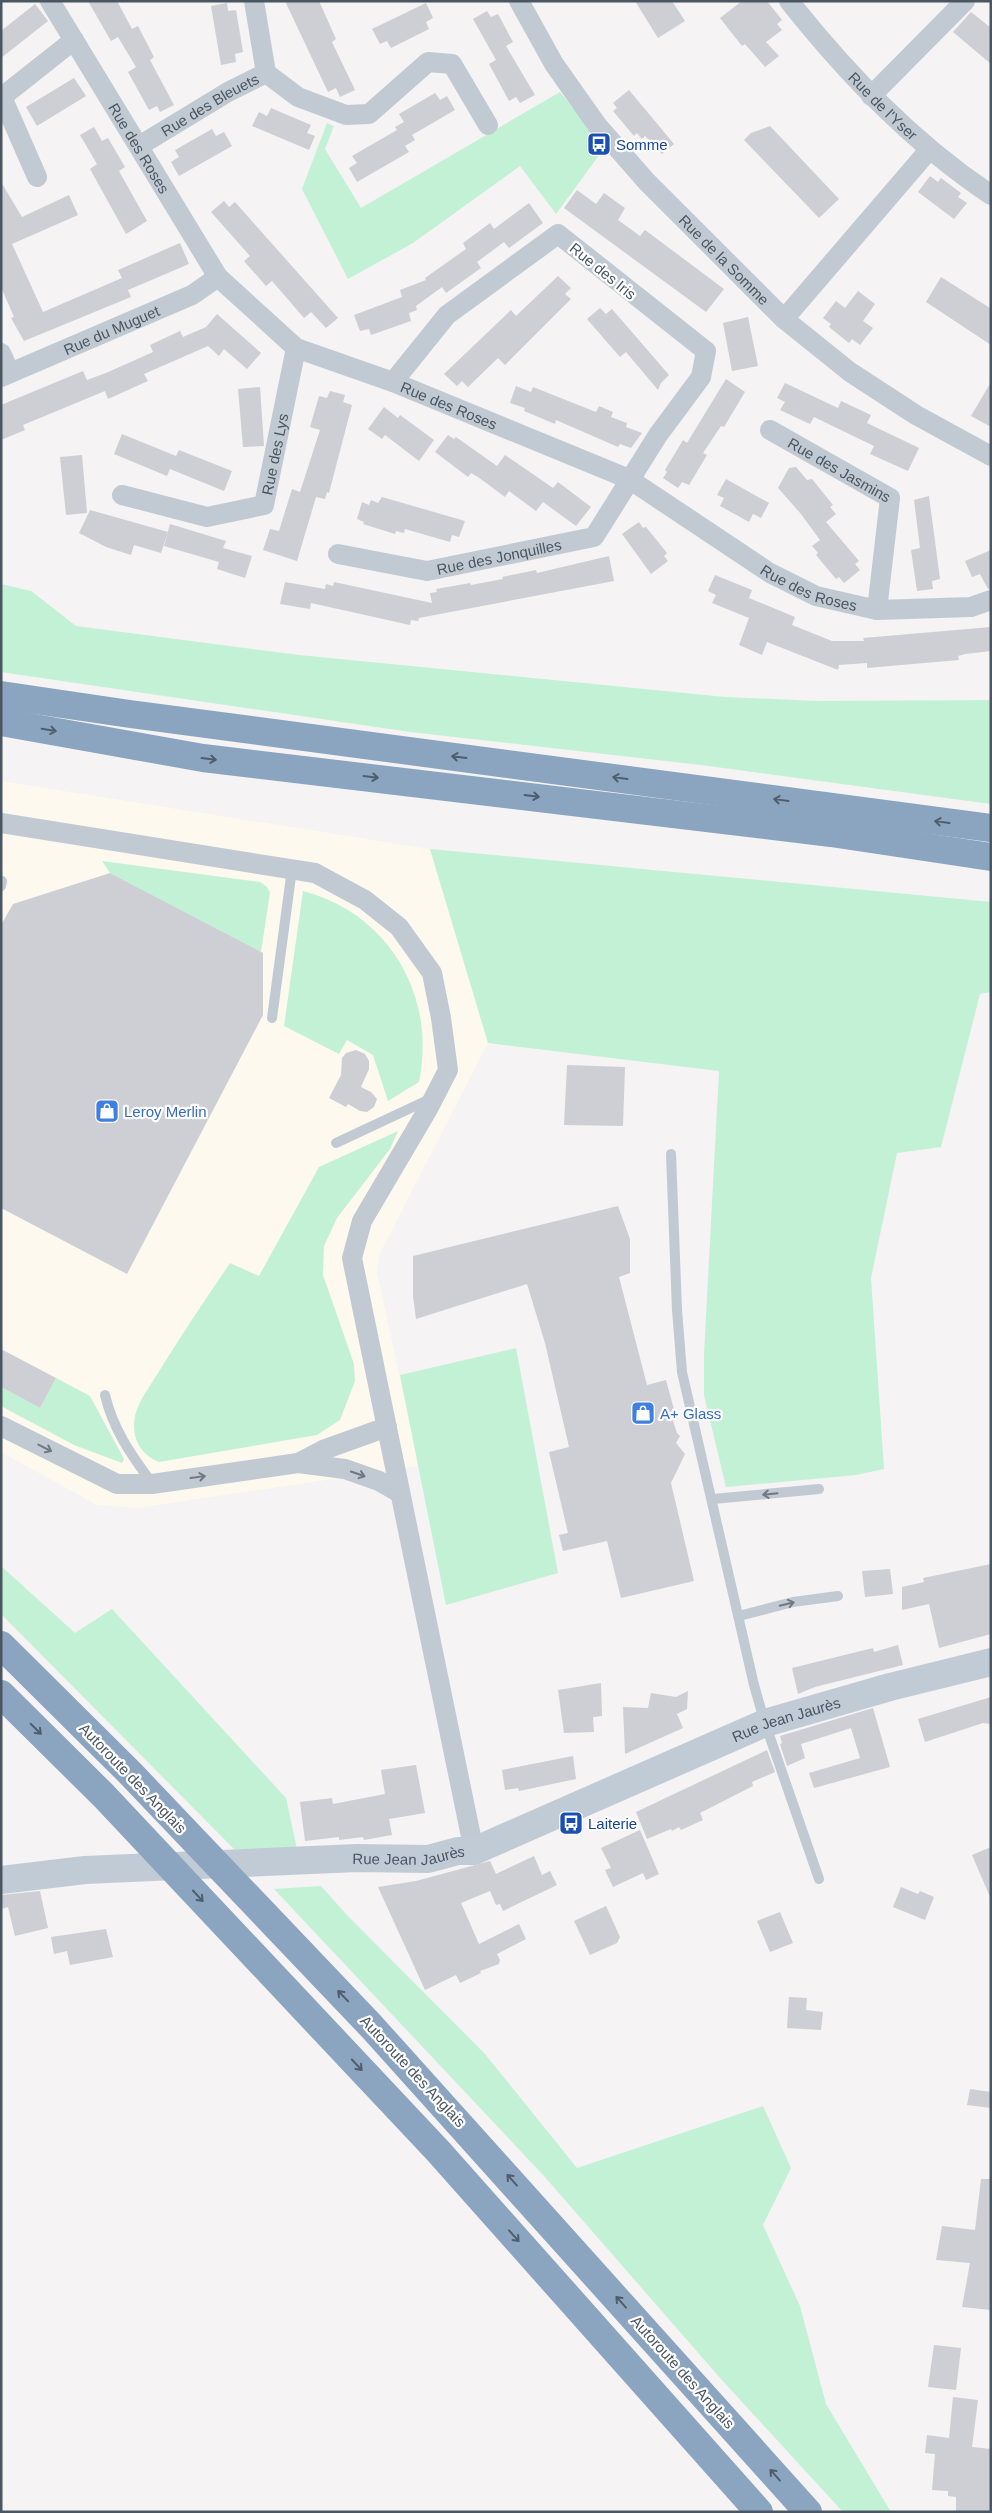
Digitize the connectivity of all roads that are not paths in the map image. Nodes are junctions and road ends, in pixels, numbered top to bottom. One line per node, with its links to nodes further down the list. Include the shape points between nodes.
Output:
1 (50, 1): 6 (street, Rue des Roses)
2 (254, 1): 7 (street)
3 (519, 1): 15 (street, Rue de la Somme, via 554,64 597,125 647,182)
4 (789, 1): 8 (street, Rue de l'Yser)
5 (965, 1): 8 (street)
6 (74, 40): 10 (street, Rue des Roses); 12 (street, via 2,97)
7 (266, 73): 9 (street, Rue des Bleuets, via 298,97 346,115 369,114 428,62 452,64); 10 (street, Rue des Bleuets)
8 (871, 96): 11 (street, Rue de l'Yser)
9 (488, 125)
10 (139, 146): 14 (street, Rue des Roses)
11 (929, 150): 13 (street, Rue de l'Yser); 15 (street)
12 (37, 177)
13 (991, 195)
14 (218, 277): 16 (street, Rue des Roses); 18 (street, Rue du Muguet, via 192,295)
15 (784, 319): 21 (street, Rue de la Somme, via 850,372 916,415)
16 (296, 348): 19 (street, Rue des Roses); 23 (street, Rue des Lys, via 264,505 207,517)
17 (1, 353): 18 (street)
18 (6, 375)
19 (393, 382): 22 (street, Rue des Roses); 22 (street, Rue des Iris, via 448,315 558,234 706,351 701,377)
20 (770, 430): 26 (street, Rue des Jasmins, via 890,498)
21 (991, 456)
22 (629, 479): 24 (street, Rue des Jonquilles, via 594,537 427,571); 26 (street, Rue des Roses, via 770,574 816,596)
23 (122, 495)
24 (338, 554)
25 (991, 600): 26 (street, Rue des Roses, via 971,607)
26 (877, 610)
27 (1, 695): 30 (highway, one-way to 27)
28 (1, 722): 31 (highway, one-way to 31, via 203,758 792,828)
29 (1, 823): 32 (street)
30 (991, 828)
31 (991, 857)
32 (292, 869): 33 (lane); 34 (street, via 315,873 365,900 399,927 432,973 448,1070)
33 (272, 1018)
34 (434, 1098): 35 (lane); 39 (street, via 362,1220 352,1258)
35 (336, 1143)
36 (671, 1154): 44 (lane, via 682,1372)
37 (105, 1394): 41 (lane, via 110,1415 128,1451)
38 (1, 1426): 41 (street, one-way to 41, via 117,1484)
39 (387, 1427): 40 (street, via 323,1450); 43 (street)
40 (298, 1463): 41 (street, one-way to 40); 43 (street, one-way to 43, via 345,1469 379,1481)
41 (152, 1484)
42 (819, 1489): 44 (lane, one-way to 44)
43 (400, 1493): 51 (street)
44 (713, 1500): 46 (lane)
45 (838, 1596): 46 (lane, one-way to 45, via 793,1602)
46 (740, 1616): 50 (lane)
47 (1, 1645): 55 (highway, Autoroute des Anglais, one-way to 47, via 372,2027 131,1774)
48 (991, 1662): 50 (street, Rue Jean Jaurès)
49 (1, 1694): 54 (highway, one-way to 54, via 104,1796 438,2151)
50 (765, 1723): 51 (street, Rue Jean Jaurès); 52 (lane)
51 (474, 1851): 53 (street, Rue Jean Jaurès, via 458,1851 428,1859 357,1858 85,1870)
52 (819, 1879)
53 (1, 1880)
54 (759, 2512)
55 (808, 2512)

